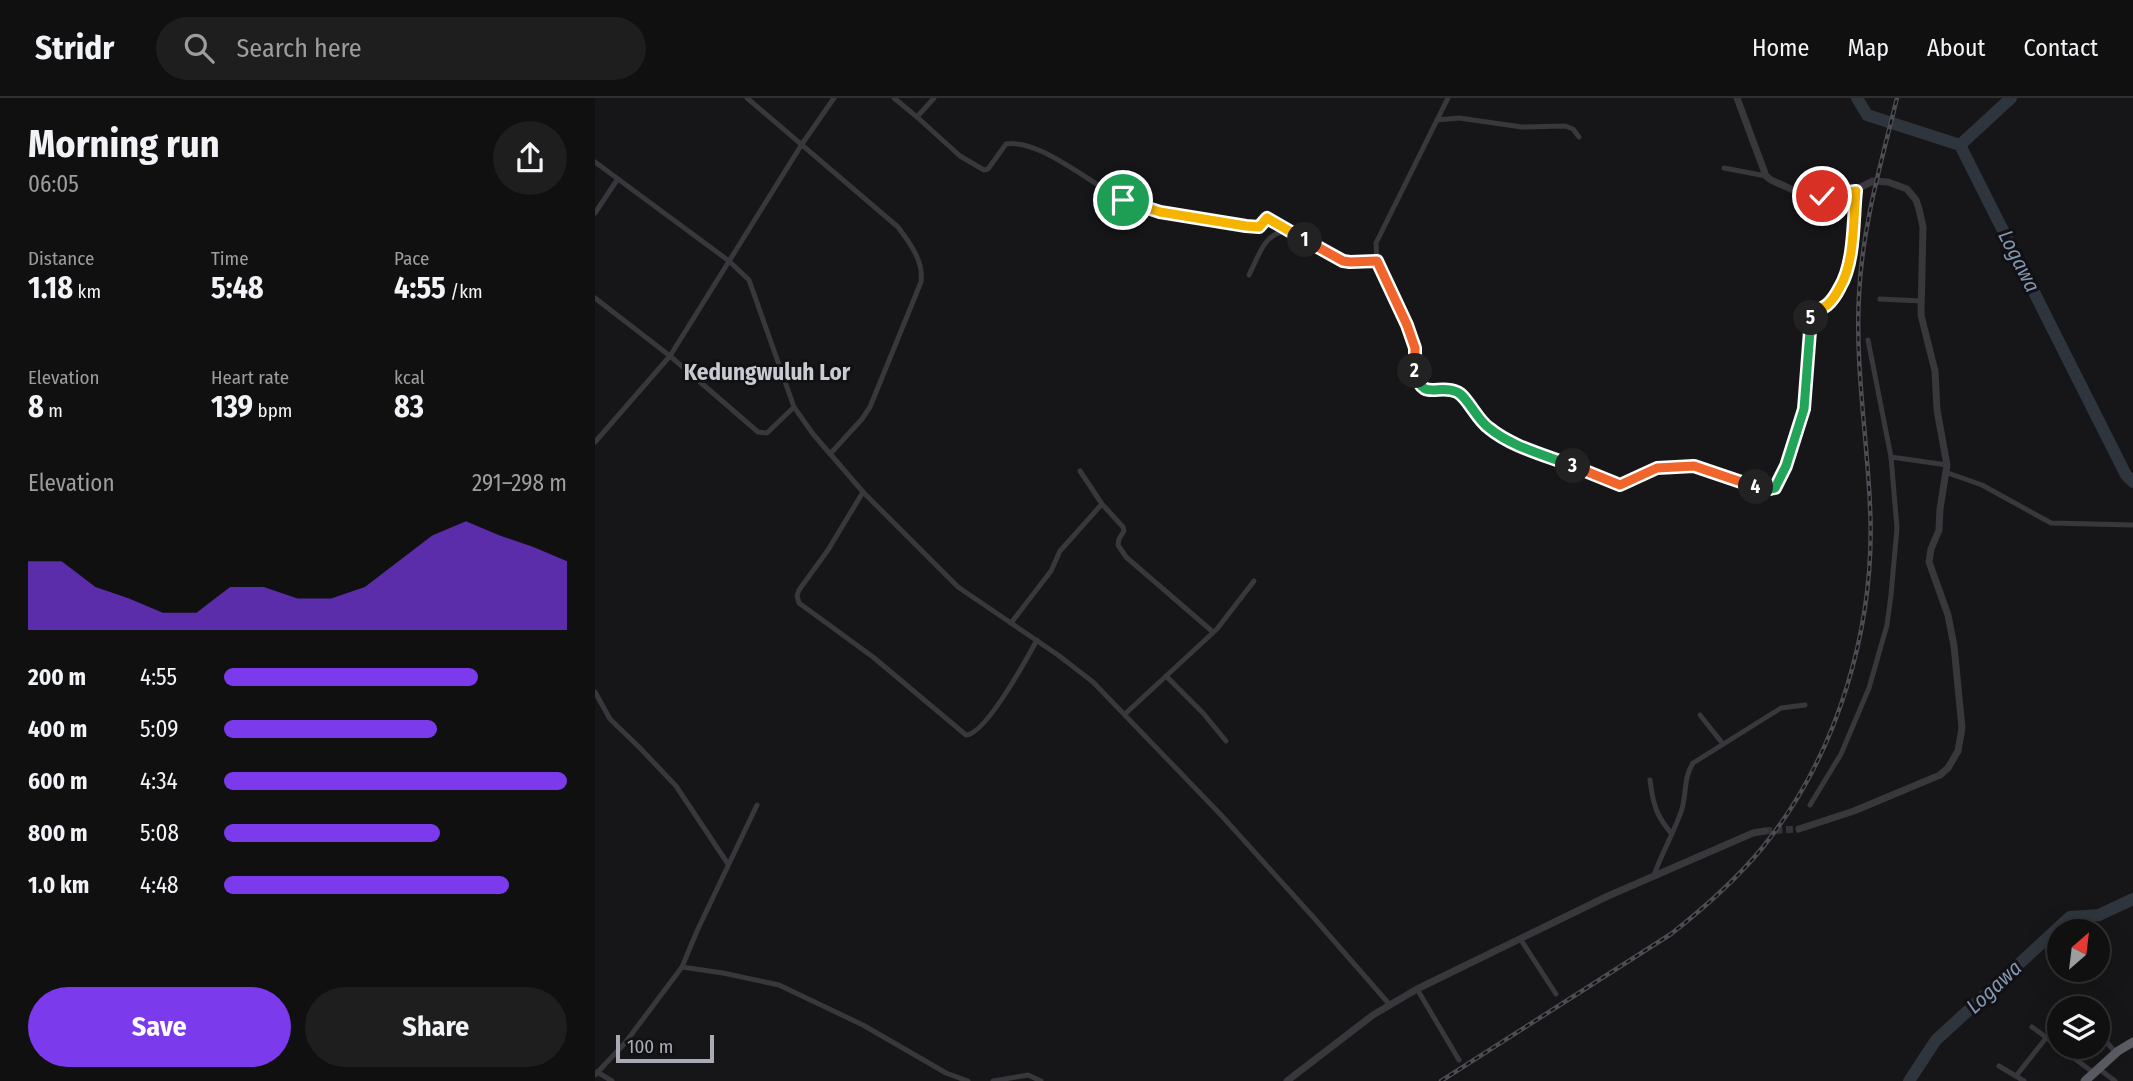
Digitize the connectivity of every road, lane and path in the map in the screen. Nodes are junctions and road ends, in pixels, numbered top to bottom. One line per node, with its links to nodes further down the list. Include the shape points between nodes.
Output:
1 (747, 98): 10 (street)
2 (834, 98): 10 (street)
3 (894, 98): 7 (street)
4 (934, 98): 7 (street)
5 (1448, 98): 8 (street)
6 (1737, 98): 13 (street)
7 (917, 117): 17 (street, via 960,156 984,170 1006,144 1018,144 1051,155 1123,200 1160,212 1251,227 1260,226 1267,218)
8 (1437, 120): 9 (street, via 1565,126); 19 (street, via 1378,237)
9 (1579, 137)
10 (802, 144): 18 (street); 28 (street, via 898,228 922,274 870,407)
11 (595, 162): 14 (street)
12 (1724, 168): 13 (street)
13 (1766, 176): 15 (street, via 1811,195)
14 (617, 180): 16 (street); 18 (street)
15 (1856, 191): 19 (street, via 1846,274 1832,299 1812,315 1804,409 1783,475 1770,489 1694,466 1657,468 1620,485 1506,439 1481,422 1460,393 1430,391 1419,384 1415,348); 23 (street, via 1873,181 1888,182 1907,189 1916,200 1923,227)
16 (595, 213)
17 (1288, 230): 19 (street, via 1343,261); 20 (street, via 1270,236)
18 (729, 261): 25 (street); 26 (street, via 751,284)
19 (1377, 261)
20 (1249, 275)
21 (595, 298): 25 (street)
22 (1880, 299): 23 (street)
23 (1921, 301): 30 (street)
24 (1867, 340): 29 (street)
25 (670, 356): 26 (street, via 761,433 767,433); 27 (street)
26 (794, 407): 28 (street)
27 (595, 442)
28 (830, 454): 32 (street)
29 (1891, 457): 30 (street); 48 (street, via 1897,528 1881,645 1857,720)
30 (1947, 469): 34 (street, via 2051,523); 49 (street, via 1940,530 1929,562 1954,646 1962,728 1958,751 1940,775)
31 (1080, 471): 33 (street)
32 (863, 492): 36 (street, via 958,587); 38 (street, via 799,590 799,603 873,657 966,735 975,733 993,710)
33 (1102, 503): 36 (street, via 1060,551 1051,571); 37 (street, via 1123,527 1118,545 1126,557)
34 (2133, 525)
35 (1254, 581): 37 (street)
36 (1011, 623): 38 (street)
37 (1213, 632): 39 (street)
38 (1037, 640): 42 (street, via 1087,677)
39 (1165, 677): 42 (street); 44 (street)
40 (595, 692): 52 (street, via 610,719 676,786)
41 (1805, 705): 45 (street, via 1781,708)
42 (1125, 715): 58 (street)
43 (1700, 715): 45 (street)
44 (1226, 741)
45 (1724, 744): 51 (street, via 1690,768 1682,810)
46 (1650, 780): 51 (street, via 1658,818)
47 (757, 805): 52 (street)
48 (1810, 805)
49 (1800, 829)
50 (1765, 831): 53 (street)
51 (1671, 834): 53 (street)
52 (728, 864): 55 (street)
53 (1654, 874): 54 (street)
54 (1521, 940): 56 (street); 57 (street)
55 (681, 967): 67 (street, via 625,1043); 71 (street, via 779,985)
56 (1417, 989): 58 (street); 64 (street)
57 (1556, 994)
58 (1390, 1005): 68 (street)
59 (2032, 1027): 60 (street)
60 (2046, 1038): 66 (street); 69 (street)
61 (2133, 1042): 63 (highway)
62 (2110, 1046): 63 (street)
63 (2116, 1053): 66 (highway)
64 (1459, 1060)
65 (1999, 1066): 69 (street)
66 (2096, 1071): 77 (highway); 78 (street)
67 (596, 1072): 70 (street)
68 (1295, 1075): 74 (street); 75 (street)
69 (2016, 1076): 76 (street)
70 (612, 1081)
71 (968, 1081)
72 (993, 1081): 73 (street, via 1028,1075)
73 (1041, 1081)
74 (1287, 1081)
75 (1302, 1081)
76 (2024, 1081)
77 (2085, 1081)
78 (2115, 1081)

